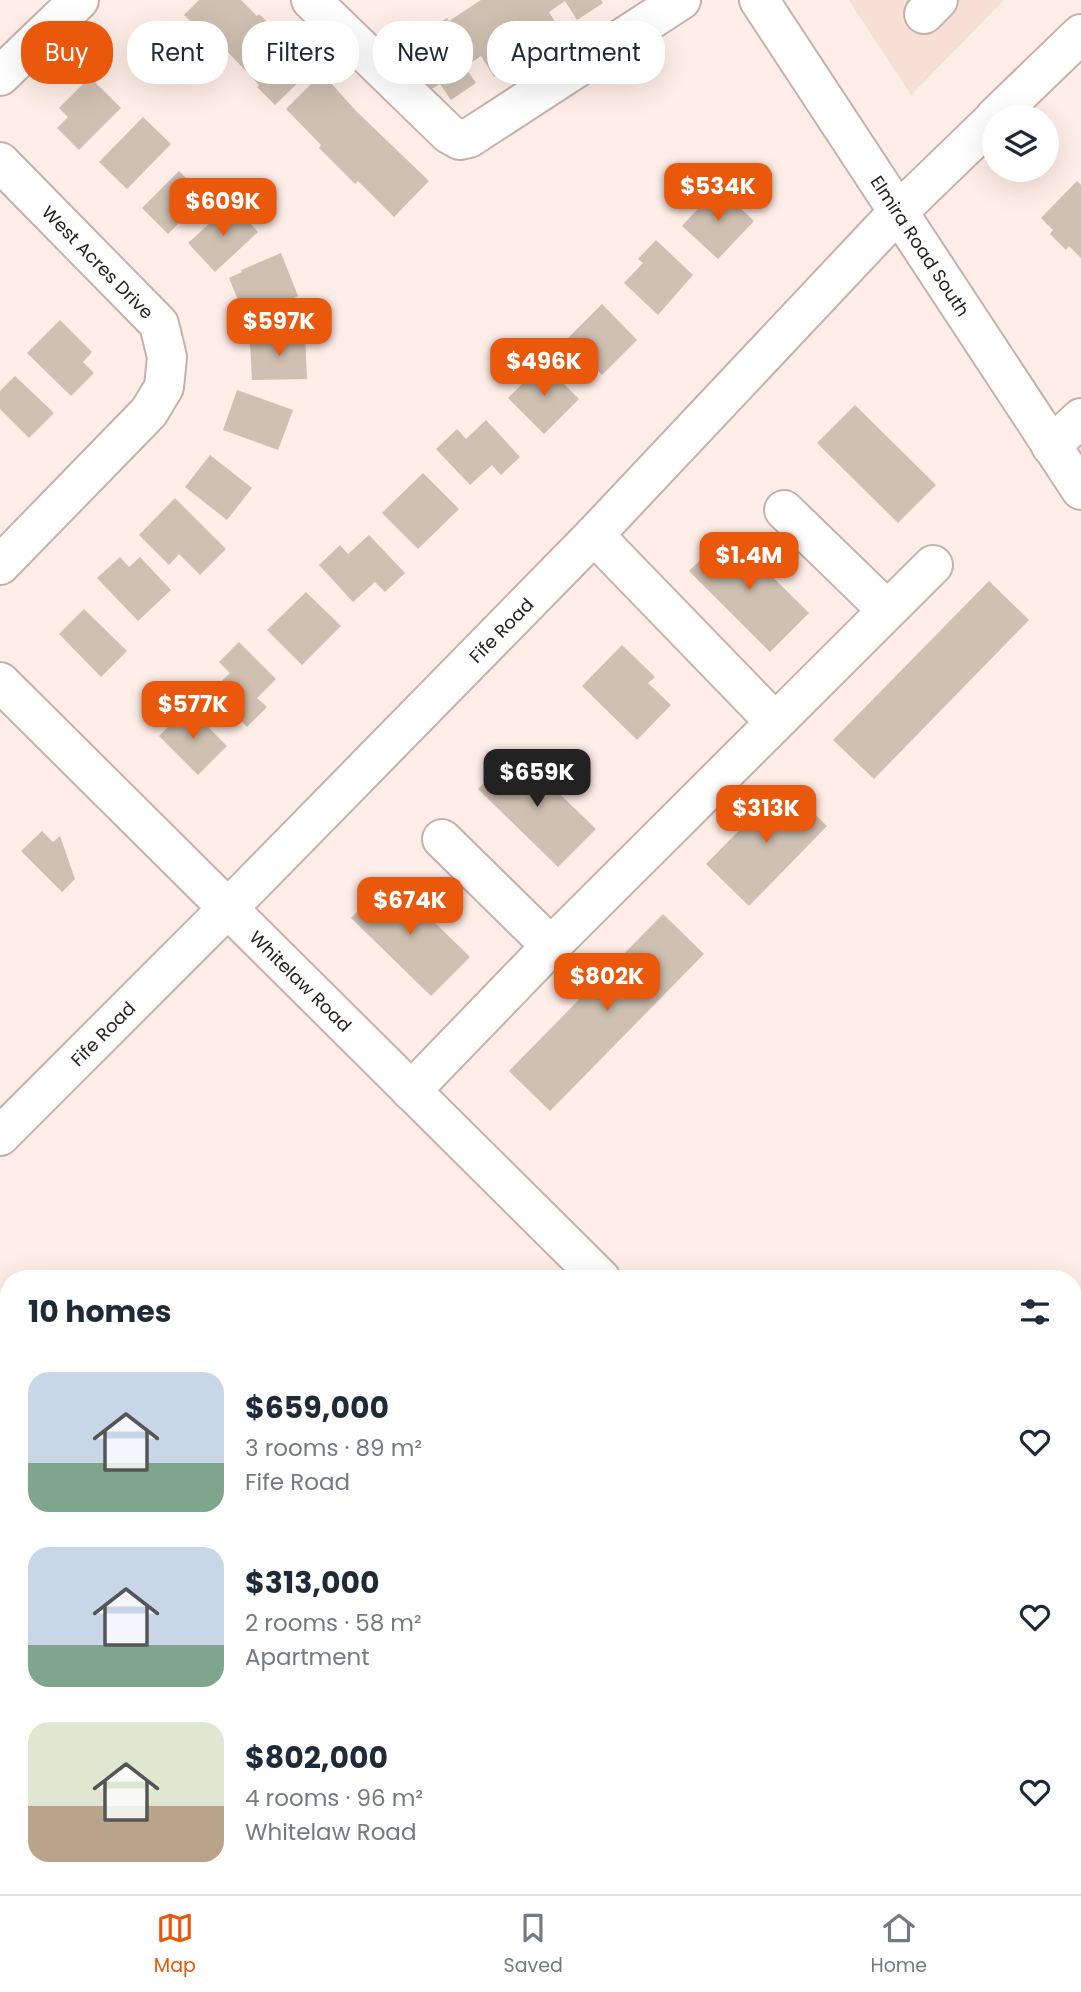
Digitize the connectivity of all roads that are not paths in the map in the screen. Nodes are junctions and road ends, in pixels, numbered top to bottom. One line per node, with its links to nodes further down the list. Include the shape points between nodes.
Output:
1 (79, 0): 6 (street)
2 (312, 0): 3 (street, via 460,141)
3 (681, 0)
4 (759, 0): 10 (street, Elmira Road South)
5 (1081, 34): 7 (street, Fife Road)
6 (0, 76)
7 (1008, 105)
8 (982, 131): 10 (street, Fife Road)
9 (0, 162): 16 (street, West Acres Drive, via 159,324 167,358 164,387 149,412)
10 (899, 211): 12 (street, Elmira Road South); 15 (street, Fife Road)
11 (1081, 418): 12 (street)
12 (1051, 446): 13 (street, Elmira Road South)
13 (1081, 490)
14 (784, 509): 18 (street)
15 (594, 535): 20 (street); 22 (street, Fife Road)
16 (0, 565)
17 (933, 565): 18 (street)
18 (887, 610): 20 (street)
19 (0, 682): 22 (street, Whitelaw Road)
20 (774, 722): 23 (street)
21 (442, 839): 23 (street)
22 (227, 909): 24 (street, Whitelaw Road); 25 (street, Fife Road)
23 (551, 946): 24 (street)
24 (411, 1091): 26 (street, Whitelaw Road)
25 (0, 1136)
26 (592, 1270)

